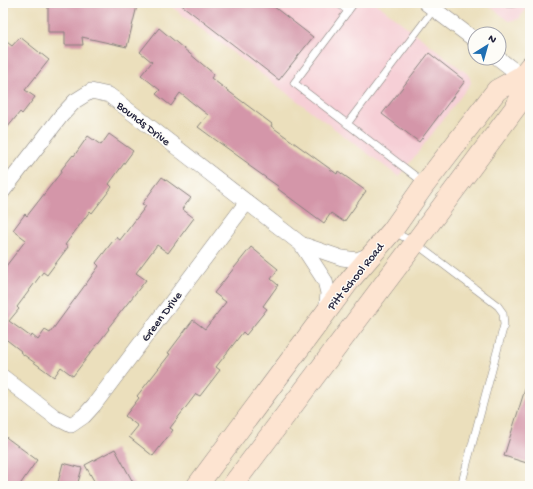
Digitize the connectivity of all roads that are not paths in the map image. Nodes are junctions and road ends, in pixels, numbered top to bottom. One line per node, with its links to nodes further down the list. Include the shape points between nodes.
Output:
1 (338, 3): 6 (lane)
2 (354, 3): 6 (lane)
3 (506, 3): 4 (lane)
4 (516, 3)
5 (430, 6): 7 (street); 10 (lane)
6 (348, 11): 10 (lane, via 294,83)
7 (467, 34)
8 (507, 63): 9 (street)
9 (527, 75): 11 (main road, Pitt School Road, via 497,90); 15 (main road, via 518,104)
10 (347, 124): 11 (lane)
11 (425, 184): 14 (main road, Pitt School Road)
12 (3, 191): 13 (street, Bounds Drive, via 61,116 75,101 91,91 109,95)
13 (247, 202): 16 (street, Bounds Drive); 19 (street, Green Drive, via 84,416 71,425 45,410)
14 (392, 231): 15 (lane); 17 (main road, Pitt School Road)
15 (416, 243): 21 (main road); 22 (lane, via 504,313 504,325)
16 (301, 244): 17 (street, Bounds Drive, via 342,258 357,260); 18 (street, Bounds Drive, via 325,281 328,293)
17 (372, 254): 18 (main road, Pitt School Road)
18 (325, 314): 20 (main road, Pitt School Road)
19 (3, 377)
20 (197, 486)
21 (232, 486)
22 (461, 486)

